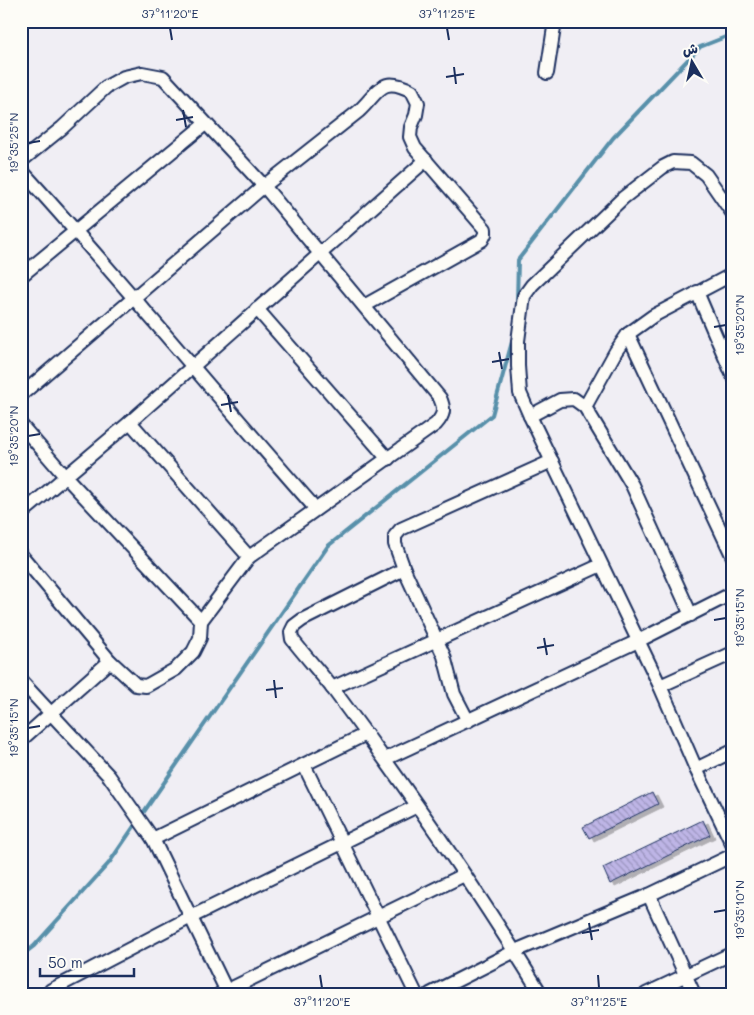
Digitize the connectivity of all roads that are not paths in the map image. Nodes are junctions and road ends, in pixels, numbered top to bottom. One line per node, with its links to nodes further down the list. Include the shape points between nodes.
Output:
1 (555, 21): 2 (street)
2 (547, 73)
3 (205, 124): 5 (street, via 163,77 142,73 124,77 106,87); 7 (street); 9 (street)
4 (426, 160): 7 (street, via 410,137 418,103 412,91 394,83 387,84 359,111); 10 (street); 15 (street, via 485,229 485,234 482,240)
5 (21, 161)
6 (21, 170): 9 (street)
7 (264, 186): 10 (street); 14 (street)
8 (733, 214): 24 (street, via 706,175 691,163 672,162 623,198 532,285 524,296 518,358 520,392)
9 (76, 230): 12 (street); 14 (street)
10 (320, 253): 15 (street); 16 (street)
11 (733, 274): 13 (street)
12 (21, 276)
13 (698, 292): 17 (street, via 653,316); 19 (street)
14 (134, 300): 20 (street); 22 (street)
15 (364, 306): 27 (street, via 444,406 443,416 436,424)
16 (258, 310): 20 (street); 27 (street)
17 (628, 334): 23 (street); 34 (street)
18 (733, 339): 19 (street)
19 (721, 346): 21 (street)
20 (191, 367): 25 (street); 30 (street)
21 (733, 376)
22 (21, 395)
23 (585, 407): 24 (street, via 574,399 560,400); 38 (street, via 632,485)
24 (530, 416): 28 (street)
25 (130, 422): 29 (street); 33 (street)
26 (21, 425): 29 (street)
27 (388, 459): 30 (street)
28 (552, 461): 35 (street); 36 (street, via 401,529 395,536 395,544)
29 (65, 476): 31 (street); 39 (street)
30 (316, 508): 33 (street)
31 (21, 514)
32 (21, 555): 43 (street)
33 (249, 557): 39 (street)
34 (733, 557)
35 (601, 565): 40 (street); 41 (street)
36 (404, 569): 40 (street); 46 (street, via 294,626 292,639)
37 (733, 593): 38 (street)
38 (691, 614): 41 (street)
39 (201, 621): 43 (street, via 200,638 193,652 155,683 136,686)
40 (437, 640): 46 (street); 48 (street, via 448,666 454,694)
41 (638, 642): 45 (street); 48 (street)
42 (733, 652): 45 (street)
43 (110, 661): 47 (street)
44 (21, 681): 47 (street)
45 (660, 686): 54 (street)
46 (332, 688): 49 (street)
47 (51, 714): 50 (street); 56 (street, via 109,776)
48 (468, 721): 52 (street)
49 (366, 734): 52 (street); 53 (street)
50 (21, 740)
51 (733, 751): 54 (street)
52 (385, 759): 55 (street)
53 (304, 766): 56 (street); 57 (street)
54 (696, 769): 58 (street)
55 (417, 806): 57 (street); 60 (street)
56 (154, 839): 62 (street)
57 (342, 843): 62 (street); 63 (street)
58 (733, 846)
59 (733, 855): 61 (street)
60 (464, 875): 63 (street); 64 (street)
61 (649, 895): 64 (street); 66 (street)
62 (191, 917): 67 (street); 68 (street)
63 (379, 918): 67 (street); 69 (street)
64 (515, 951): 70 (street); 71 (street)
65 (733, 953): 66 (street)
66 (686, 976): 72 (street); 73 (street)
67 (225, 992)
68 (48, 994)
69 (416, 994)
70 (430, 994)
71 (541, 994)
72 (646, 994)
73 (694, 994)

